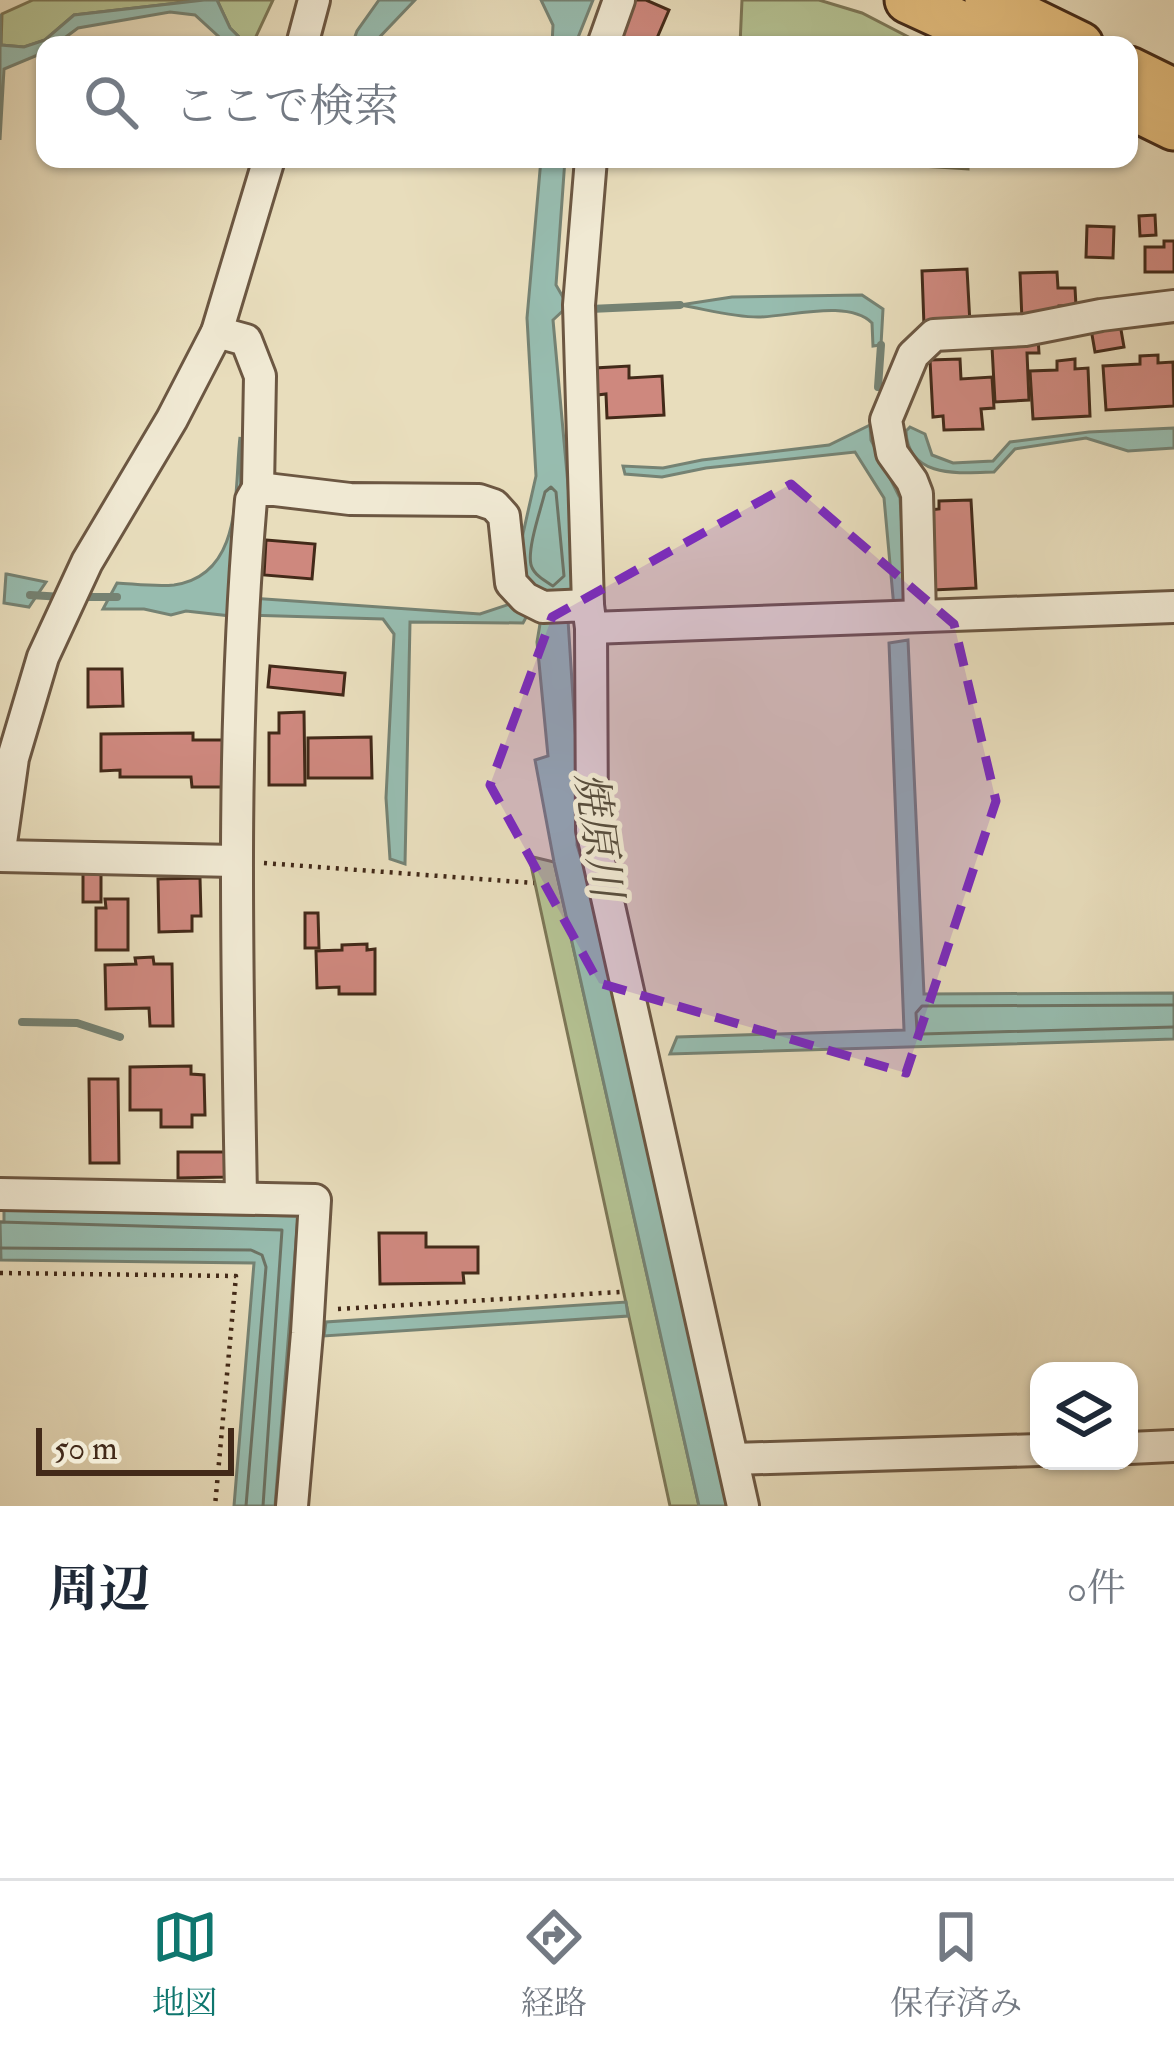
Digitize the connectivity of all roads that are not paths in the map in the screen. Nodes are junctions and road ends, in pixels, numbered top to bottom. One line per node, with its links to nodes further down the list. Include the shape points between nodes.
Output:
1 (314, 0): 5 (street)
2 (619, 0): 6 (street)
3 (908, 0): 7 (highway)
4 (988, 0): 8 (highway)
5 (304, 36)
6 (606, 36)
7 (986, 36)
8 (1062, 36)
9 (1138, 74): 10 (highway)
10 (1174, 92)
11 (1138, 109): 12 (highway)
12 (1174, 127)
13 (266, 168): 18 (street)
14 (590, 168): 21 (street)
15 (1174, 289): 17 (street, via 1112,300)
16 (1174, 306): 17 (street)
17 (1101, 316): 22 (street, via 934,335 913,355 886,419 892,453 917,494)
18 (218, 332): 19 (street, via 246,340 260,376); 23 (street, via 43,657 13,758)
19 (258, 488): 21 (street, via 494,505 504,516 511,583 525,598); 24 (street, via 242,607)
20 (1174, 607): 22 (street)
21 (572, 612): 22 (street); 30 (street, via 592,830)
22 (920, 616)
23 (0, 853): 24 (street)
24 (235, 861): 26 (street)
25 (0, 1194): 26 (street)
26 (242, 1197): 31 (street, via 315,1200)
27 (1174, 1446): 28 (street)
28 (1138, 1448)
29 (1030, 1450): 30 (street)
30 (733, 1459): 32 (street)
31 (292, 1506)
32 (743, 1506)

